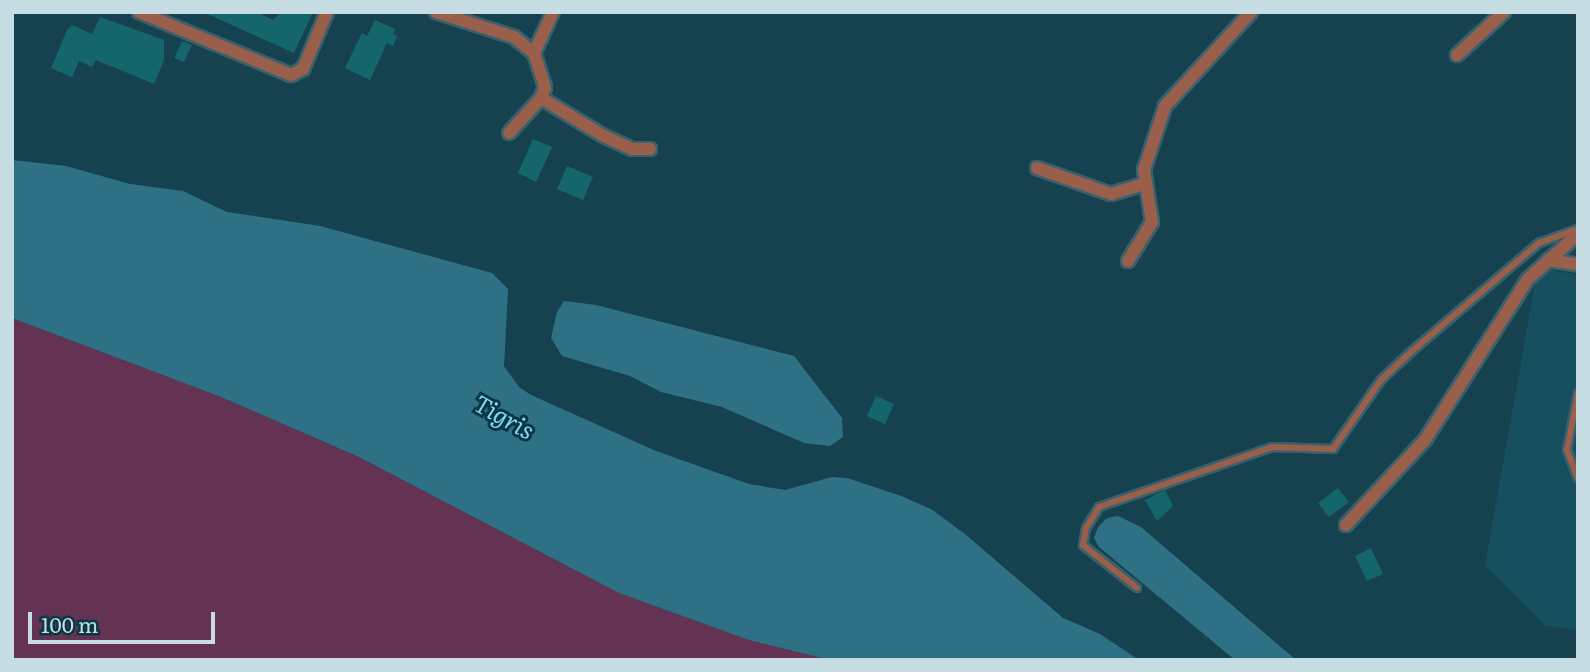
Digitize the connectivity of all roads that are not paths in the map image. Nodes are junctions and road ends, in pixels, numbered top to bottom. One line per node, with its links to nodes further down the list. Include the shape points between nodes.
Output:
1 (139, 12): 2 (street, via 291,75 303,69)
2 (327, 12)
3 (436, 12): 7 (street)
4 (553, 12): 8 (street)
5 (1251, 12): 14 (street, via 1165,106 1144,170)
6 (1504, 12): 9 (street)
7 (465, 17): 8 (street, via 522,41)
8 (534, 53): 10 (street, via 545,78)
9 (1457, 55)
10 (541, 99): 11 (street); 12 (street, via 632,149)
11 (509, 132)
12 (650, 149)
13 (1037, 167): 14 (street, via 1111,194)
14 (1146, 183): 18 (street, via 1152,222)
15 (1578, 229): 23 (lane, via 1539,243 1412,351 1381,380 1333,449 1272,447 1099,507 1086,528 1083,545)
16 (1578, 234): 17 (street)
17 (1548, 260): 19 (street); 22 (street, via 1528,279 1469,376 1413,455)
18 (1128, 261)
19 (1578, 265)
20 (1578, 393): 21 (lane, via 1567,450)
21 (1578, 478)
22 (1346, 525)
23 (1137, 589)

